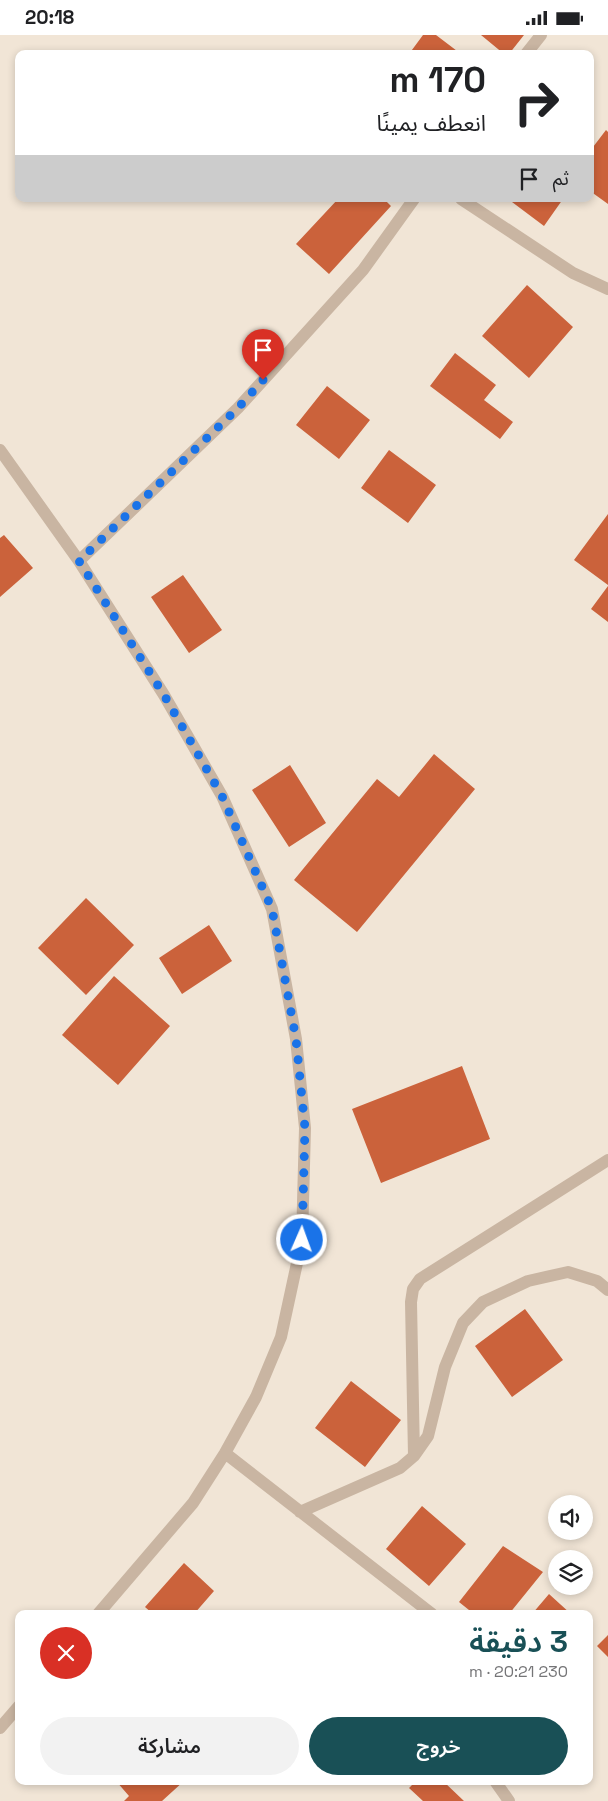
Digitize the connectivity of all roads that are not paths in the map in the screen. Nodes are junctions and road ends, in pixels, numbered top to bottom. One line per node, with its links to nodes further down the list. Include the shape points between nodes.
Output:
1 (541, 35): 2 (street)
2 (529, 50)
3 (412, 202): 7 (street, via 363,270 238,408)
4 (466, 202): 5 (street, via 573,273)
5 (608, 289)
6 (0, 450): 7 (street)
7 (79, 561): 10 (street, via 164,695 222,796 272,909 296,1039 305,1128 302,1240 281,1337 256,1397)
8 (608, 1161): 11 (street, via 420,1279 413,1289)
9 (608, 1290): 11 (street, via 597,1281 568,1272 528,1281 483,1302 463,1323 445,1367 428,1436)
10 (225, 1453): 12 (street); 13 (street, via 193,1503)
11 (414, 1456): 12 (street, via 400,1467)
12 (300, 1512): 14 (street)
13 (101, 1610)
14 (427, 1610)
15 (15, 1711): 16 (street)
16 (0, 1728)
17 (498, 1785): 18 (street)
18 (509, 1801)

